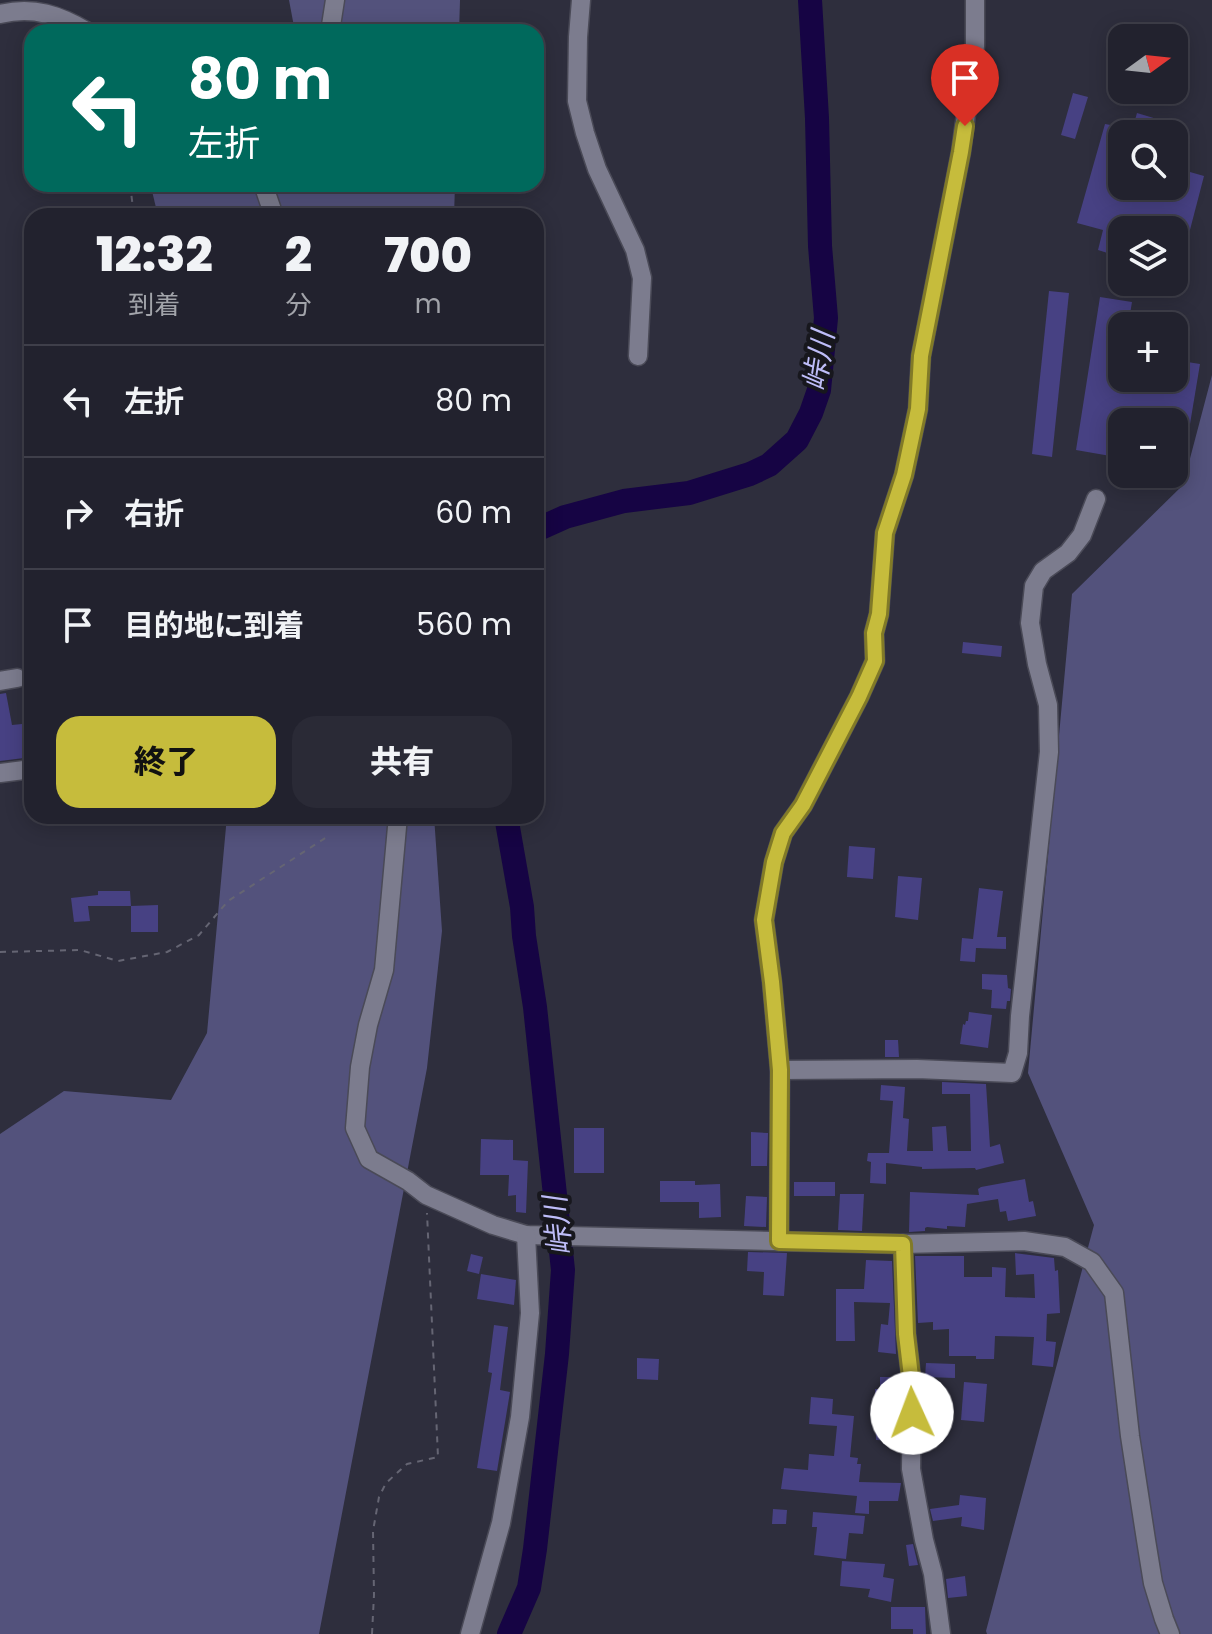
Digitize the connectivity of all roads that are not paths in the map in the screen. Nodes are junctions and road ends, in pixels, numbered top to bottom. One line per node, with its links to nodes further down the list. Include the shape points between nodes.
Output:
1 (335, 0): 6 (street)
2 (581, 0): 7 (street, via 577,101 597,169 635,250 642,278)
3 (975, 0): 12 (street, via 975,46 961,152 921,356 918,409 885,533 875,661 803,805 783,833 774,862 764,920)
4 (0, 14): 5 (street, via 37,11)
5 (74, 24)
6 (331, 24)
7 (638, 356)
8 (1096, 499): 12 (street, via 1082,535 1034,586 1030,623 1048,705 1049,752 1012,1073)
9 (24, 770): 10 (street)
10 (0, 773)
11 (397, 824): 13 (street, via 384,970 360,1067 355,1128 369,1159 426,1195)
12 (780, 1070): 14 (street)
13 (526, 1235): 14 (street); 16 (street, via 530,1313 520,1417 501,1523)
14 (779, 1241): 15 (street)
15 (903, 1244): 17 (street, via 911,1469); 18 (street, via 1024,1241 1065,1247 1092,1262 1114,1293 1153,1583)
16 (470, 1634)
17 (941, 1634)
18 (1170, 1634)

